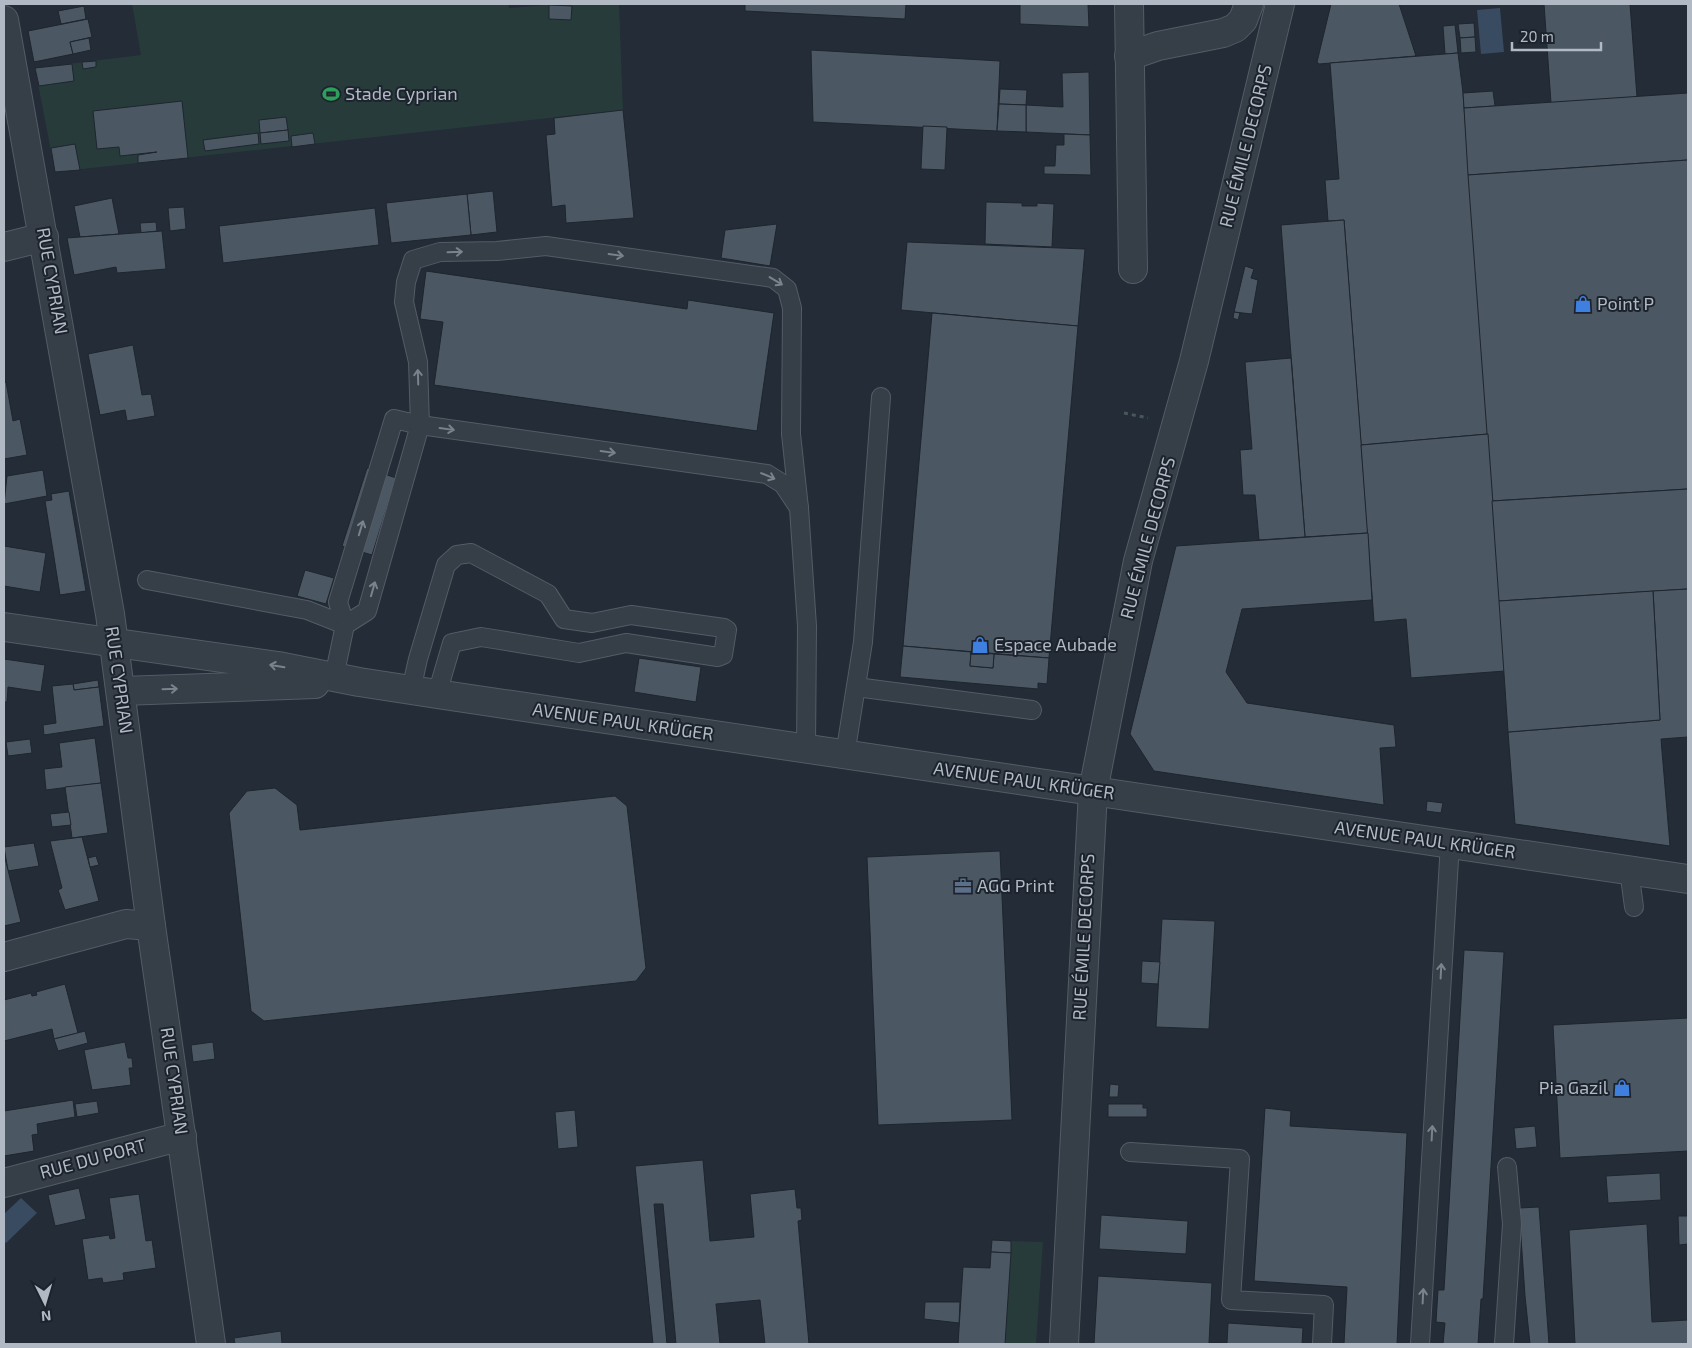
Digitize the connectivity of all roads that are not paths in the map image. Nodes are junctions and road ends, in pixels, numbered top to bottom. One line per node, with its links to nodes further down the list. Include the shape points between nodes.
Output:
1 (1249, 4): 5 (street, via 1243,20 1235,28)
2 (1272, 6): 24 (street, RUE ÉMILE DECORPS, via 1194,361 1138,561)
3 (1129, 12): 5 (street, via 1150,30); 6 (street)
4 (4, 20): 7 (street, RUE CYPRIAN)
5 (1214, 35): 6 (street, via 1158,46)
6 (1129, 56): 9 (street)
7 (44, 237): 8 (street); 16 (street, RUE CYPRIAN)
8 (4, 248)
9 (1133, 269)
10 (881, 397): 18 (lane, via 863,642)
11 (420, 425): 12 (lane, one-way to 12, via 767,474 783,484); 12 (lane, one-way to 12, via 418,362 404,302 413,260 440,252 546,246 774,278 787,289 792,308 791,434); 14 (lane, one-way to 11, via 367,610); 14 (lane, one-way to 11, via 338,602 394,419)
12 (799, 508): 22 (lane, via 807,626)
13 (146, 580): 14 (lane, via 307,610)
14 (345, 625): 17 (lane)
15 (4, 627): 16 (street, AVENUE PAUL KRÜGER)
16 (115, 644): 17 (street, AVENUE PAUL KRÜGER, one-way to 16, via 278,666); 19 (street, RUE CYPRIAN)
17 (347, 680): 19 (street, AVENUE PAUL KRÜGER, one-way to 17); 20 (street, AVENUE PAUL KRÜGER)
18 (856, 687): 21 (lane); 23 (lane)
19 (122, 691): 29 (street, RUE CYPRIAN)
20 (424, 692): 20 (lane, via 452,643 481,636 579,653 626,643 718,657 723,655 727,630 631,614 592,623 564,619 548,594 471,553 457,555 446,565 418,659); 22 (street, AVENUE PAUL KRÜGER)
21 (1032, 710)
22 (806, 749): 23 (street, AVENUE PAUL KRÜGER)
23 (845, 755): 24 (street, AVENUE PAUL KRÜGER)
24 (1093, 791): 25 (street, AVENUE PAUL KRÜGER); 36 (street, RUE ÉMILE DECORPS)
25 (1450, 843): 26 (street, AVENUE PAUL KRÜGER); 38 (lane, one-way to 25)
26 (1629, 870): 27 (street, AVENUE PAUL KRÜGER); 28 (lane)
27 (1688, 879)
28 (1634, 907)
29 (151, 926): 30 (street, via 126,924); 31 (street, RUE CYPRIAN)
30 (4, 957)
31 (182, 1136): 34 (street, RUE DU PORT); 35 (street, RUE CYPRIAN)
32 (1130, 1152): 37 (lane, via 1240,1159 1231,1300 1324,1305)
33 (1507, 1167): 39 (lane, via 1512,1224)
34 (4, 1182)
35 (211, 1344)
36 (1064, 1344)
37 (1322, 1344)
38 (1420, 1344)
39 (1504, 1344)

